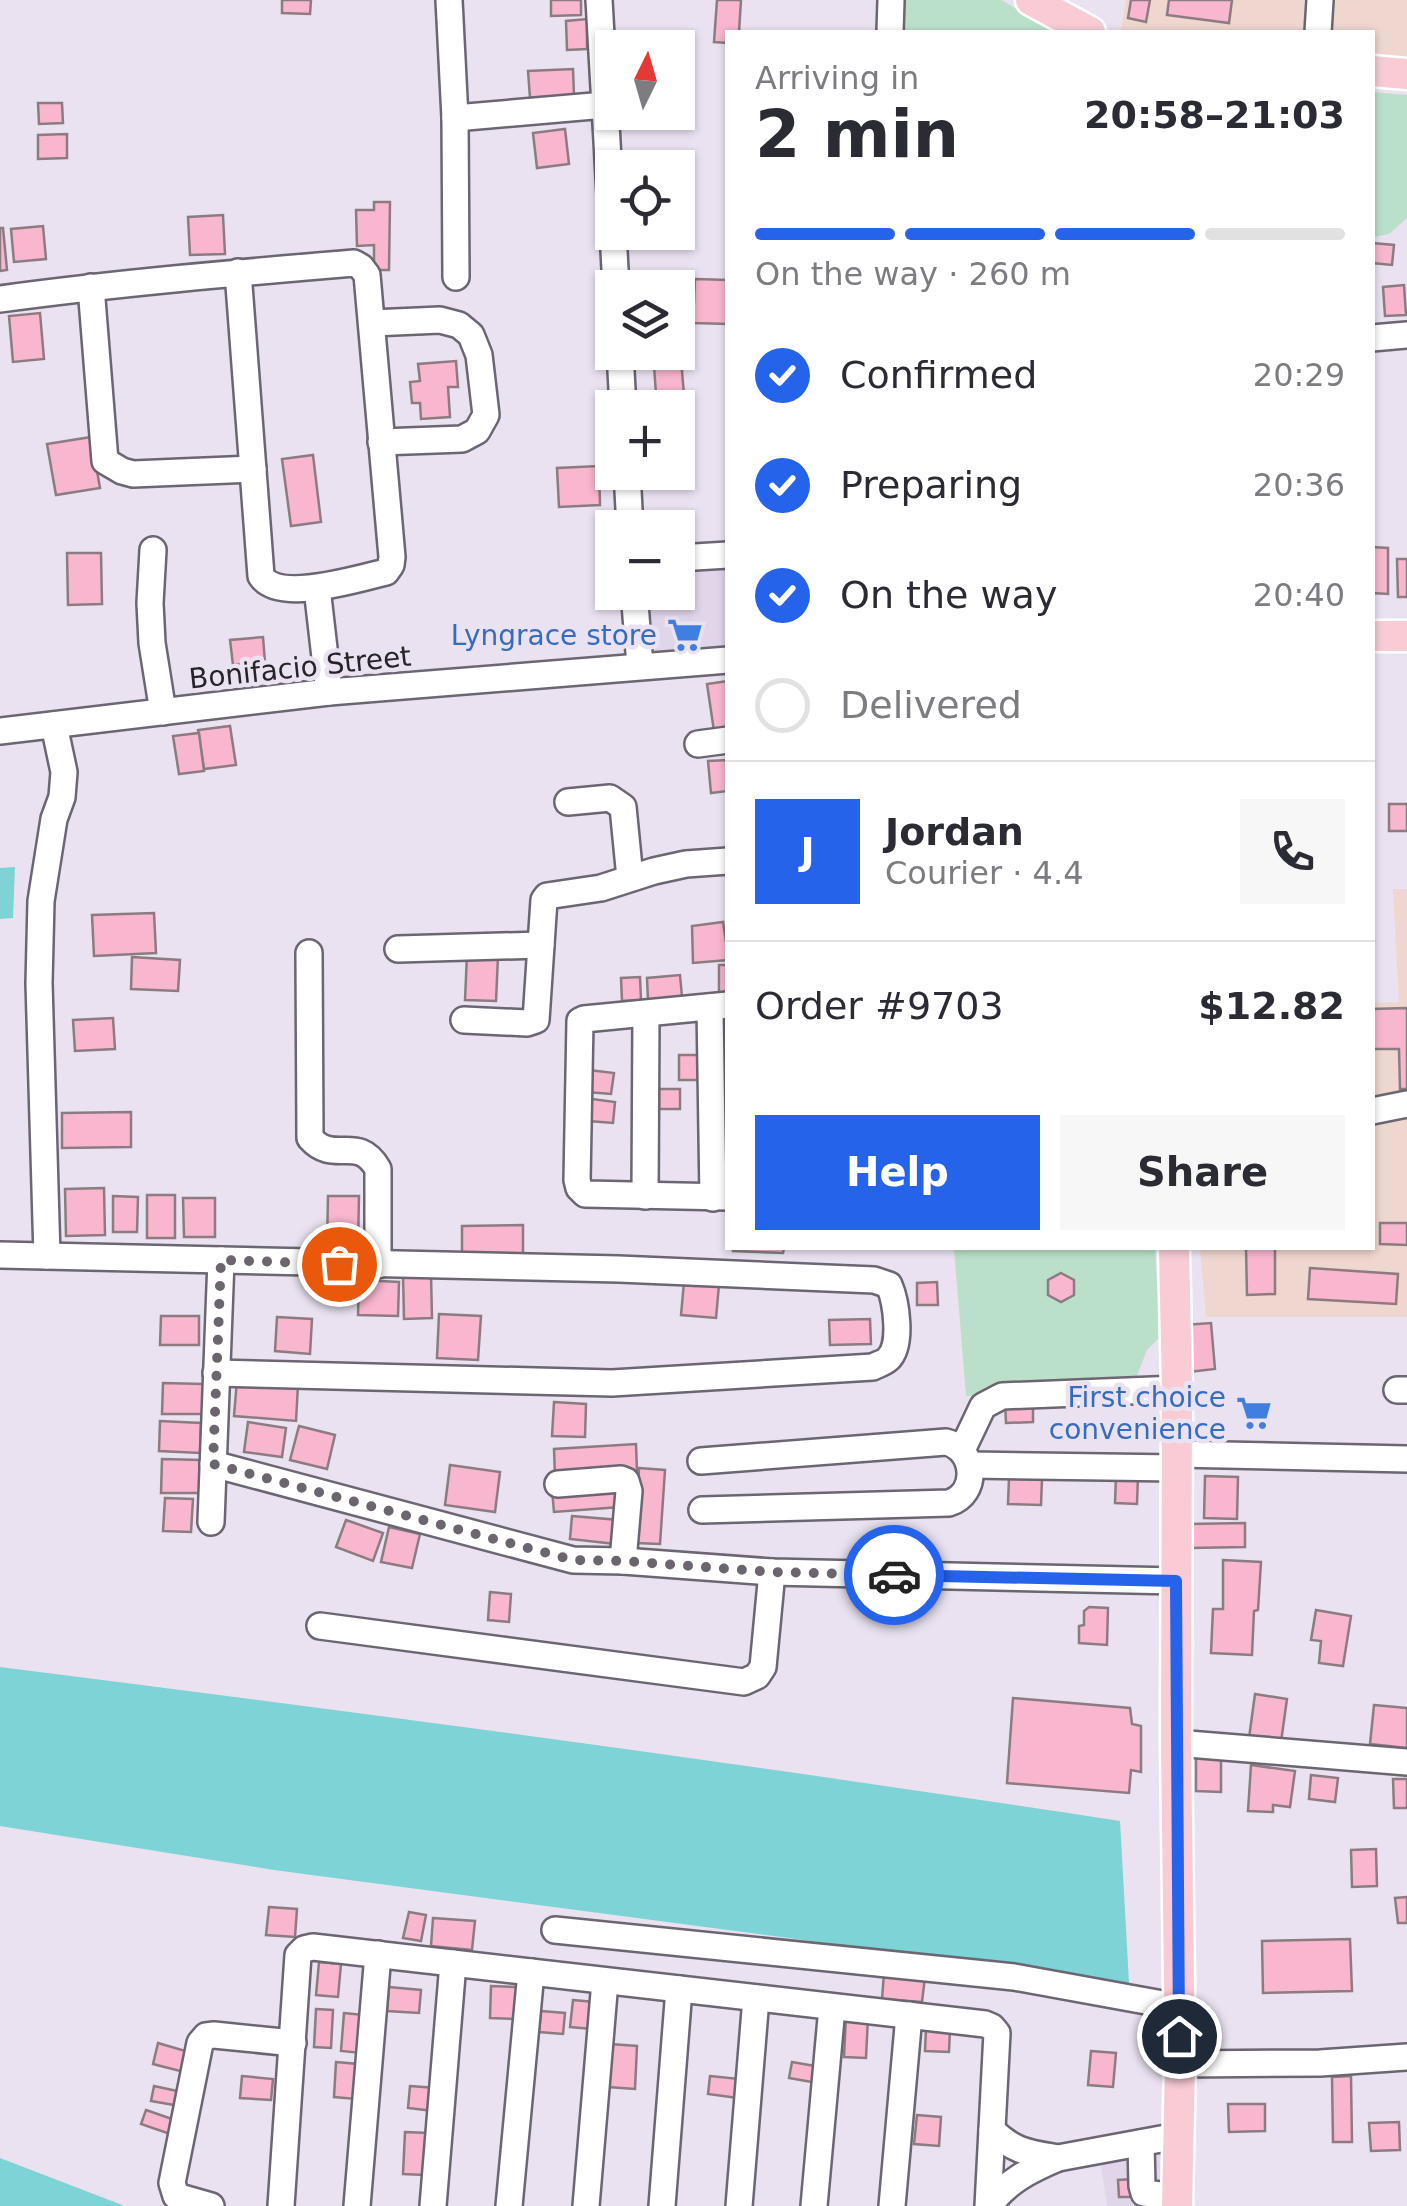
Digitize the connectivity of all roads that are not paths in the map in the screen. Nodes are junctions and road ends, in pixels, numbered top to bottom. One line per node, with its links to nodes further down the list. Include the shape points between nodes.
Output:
1 (449, 0): 13 (street)
2 (599, 0): 6 (street)
3 (891, 0): 7 (street)
4 (1031, 0): 8 (main road)
5 (1320, 0): 9 (street)
6 (601, 30)
7 (890, 30)
8 (1086, 30)
9 (1318, 30)
10 (1375, 71): 11 (main road)
11 (1407, 74)
12 (595, 107): 13 (street)
13 (455, 118): 15 (street)
14 (238, 272): 16 (street); 18 (street, via 354,263 367,274); 22 (street)
15 (456, 277)
16 (91, 287): 17 (street); 22 (street, via 105,461 133,474)
17 (0, 299)
18 (372, 322): 21 (street); 21 (street, via 459,325 479,356 486,415 477,431 462,438)
19 (1407, 335): 20 (street)
20 (1375, 338)
21 (382, 442): 26 (street, via 391,564 386,572)
22 (253, 469): 26 (street, via 262,576 275,588)
23 (153, 550): 33 (street, via 152,644)
24 (725, 554): 25 (street)
25 (695, 557)
26 (317, 588): 32 (street)
27 (635, 610): 31 (street)
28 (1375, 636): 29 (main road)
29 (1407, 636)
30 (725, 660): 31 (street, Bonifacio Street)
31 (640, 666): 32 (street, Bonifacio Street)
32 (329, 692): 33 (street, Bonifacio Street)
33 (163, 712): 34 (street, Bonifacio Street)
34 (54, 725): 35 (street, Bonifacio Street); 53 (street, via 64,772 42,901 39,983)
35 (0, 731)
36 (725, 740): 37 (street)
37 (698, 744)
38 (568, 802): 40 (street, via 610,798 623,807)
39 (725, 860): 40 (street)
40 (630, 878): 41 (street, via 547,896)
41 (541, 945): 42 (street); 46 (street, via 536,1020)
42 (398, 949)
43 (309, 954): 55 (street, via 310,1138 328,1152 358,1150 378,1169)
44 (718, 1006): 45 (street); 50 (street)
45 (646, 1014): 49 (street); 49 (street, via 580,1022 578,1160 585,1194)
46 (464, 1020)
47 (1407, 1104): 48 (street)
48 (1375, 1109)
49 (646, 1196): 50 (street)
50 (720, 1198)
51 (1174, 1250): 57 (main road)
52 (0, 1255): 53 (street)
53 (47, 1256): 54 (street)
54 (221, 1260): 55 (street); 56 (street)
55 (378, 1265): 56 (street, via 874,1280 889,1285 895,1300 896,1346 873,1367 612,1383)
56 (216, 1372): 62 (street)
57 (1177, 1389): 58 (street, via 1002,1396 983,1406); 61 (main road)
58 (966, 1457): 60 (street, via 946,1442); 61 (street); 64 (street, via 969,1486 956,1502)
59 (1407, 1459): 61 (street)
60 (701, 1460)
61 (1176, 1461): 68 (main road)
62 (213, 1464): 65 (street); 66 (street, via 573,1560)
63 (558, 1484): 66 (street, via 626,1481)
64 (702, 1510)
65 (210, 1522)
66 (623, 1561): 67 (street)
67 (772, 1572): 68 (street); 69 (street, via 763,1667 744,1682)
68 (1176, 1581): 70 (main road)
69 (320, 1626)
70 (1176, 1744): 71 (street); 80 (main road)
71 (1407, 1762)
72 (555, 1930): 80 (street, via 1014,1977)
73 (378, 1954): 74 (street); 82 (street, via 313,1947 298,1954); 92 (street)
74 (453, 1963): 75 (street); 93 (street)
75 (531, 1972): 76 (street); 94 (street)
76 (605, 1981): 77 (street); 95 (street)
77 (678, 1989): 78 (street); 96 (street)
78 (756, 1998): 79 (street); 97 (street)
79 (832, 2007): 81 (street); 98 (street)
80 (1179, 2007): 84 (main road)
81 (909, 2015): 85 (street, via 985,2024 997,2033); 99 (street)
82 (292, 2044): 90 (street, via 214,2035 200,2043 172,2184 176,2196); 91 (street)
83 (1407, 2057): 84 (street)
84 (1180, 2064): 86 (main road)
85 (992, 2130): 88 (street, via 1008,2146); 100 (street)
86 (1177, 2136): 87 (street); 89 (main road)
87 (1141, 2143): 88 (street); 89 (street, via 1144,2193)
88 (1058, 2158): 100 (street, via 1010,2183)
89 (1177, 2201)
90 (211, 2206)
91 (282, 2206)
92 (357, 2206)
93 (433, 2206)
94 (509, 2206)
95 (586, 2206)
96 (662, 2206)
97 (739, 2206)
98 (814, 2206)
99 (892, 2206)
100 (988, 2206)

